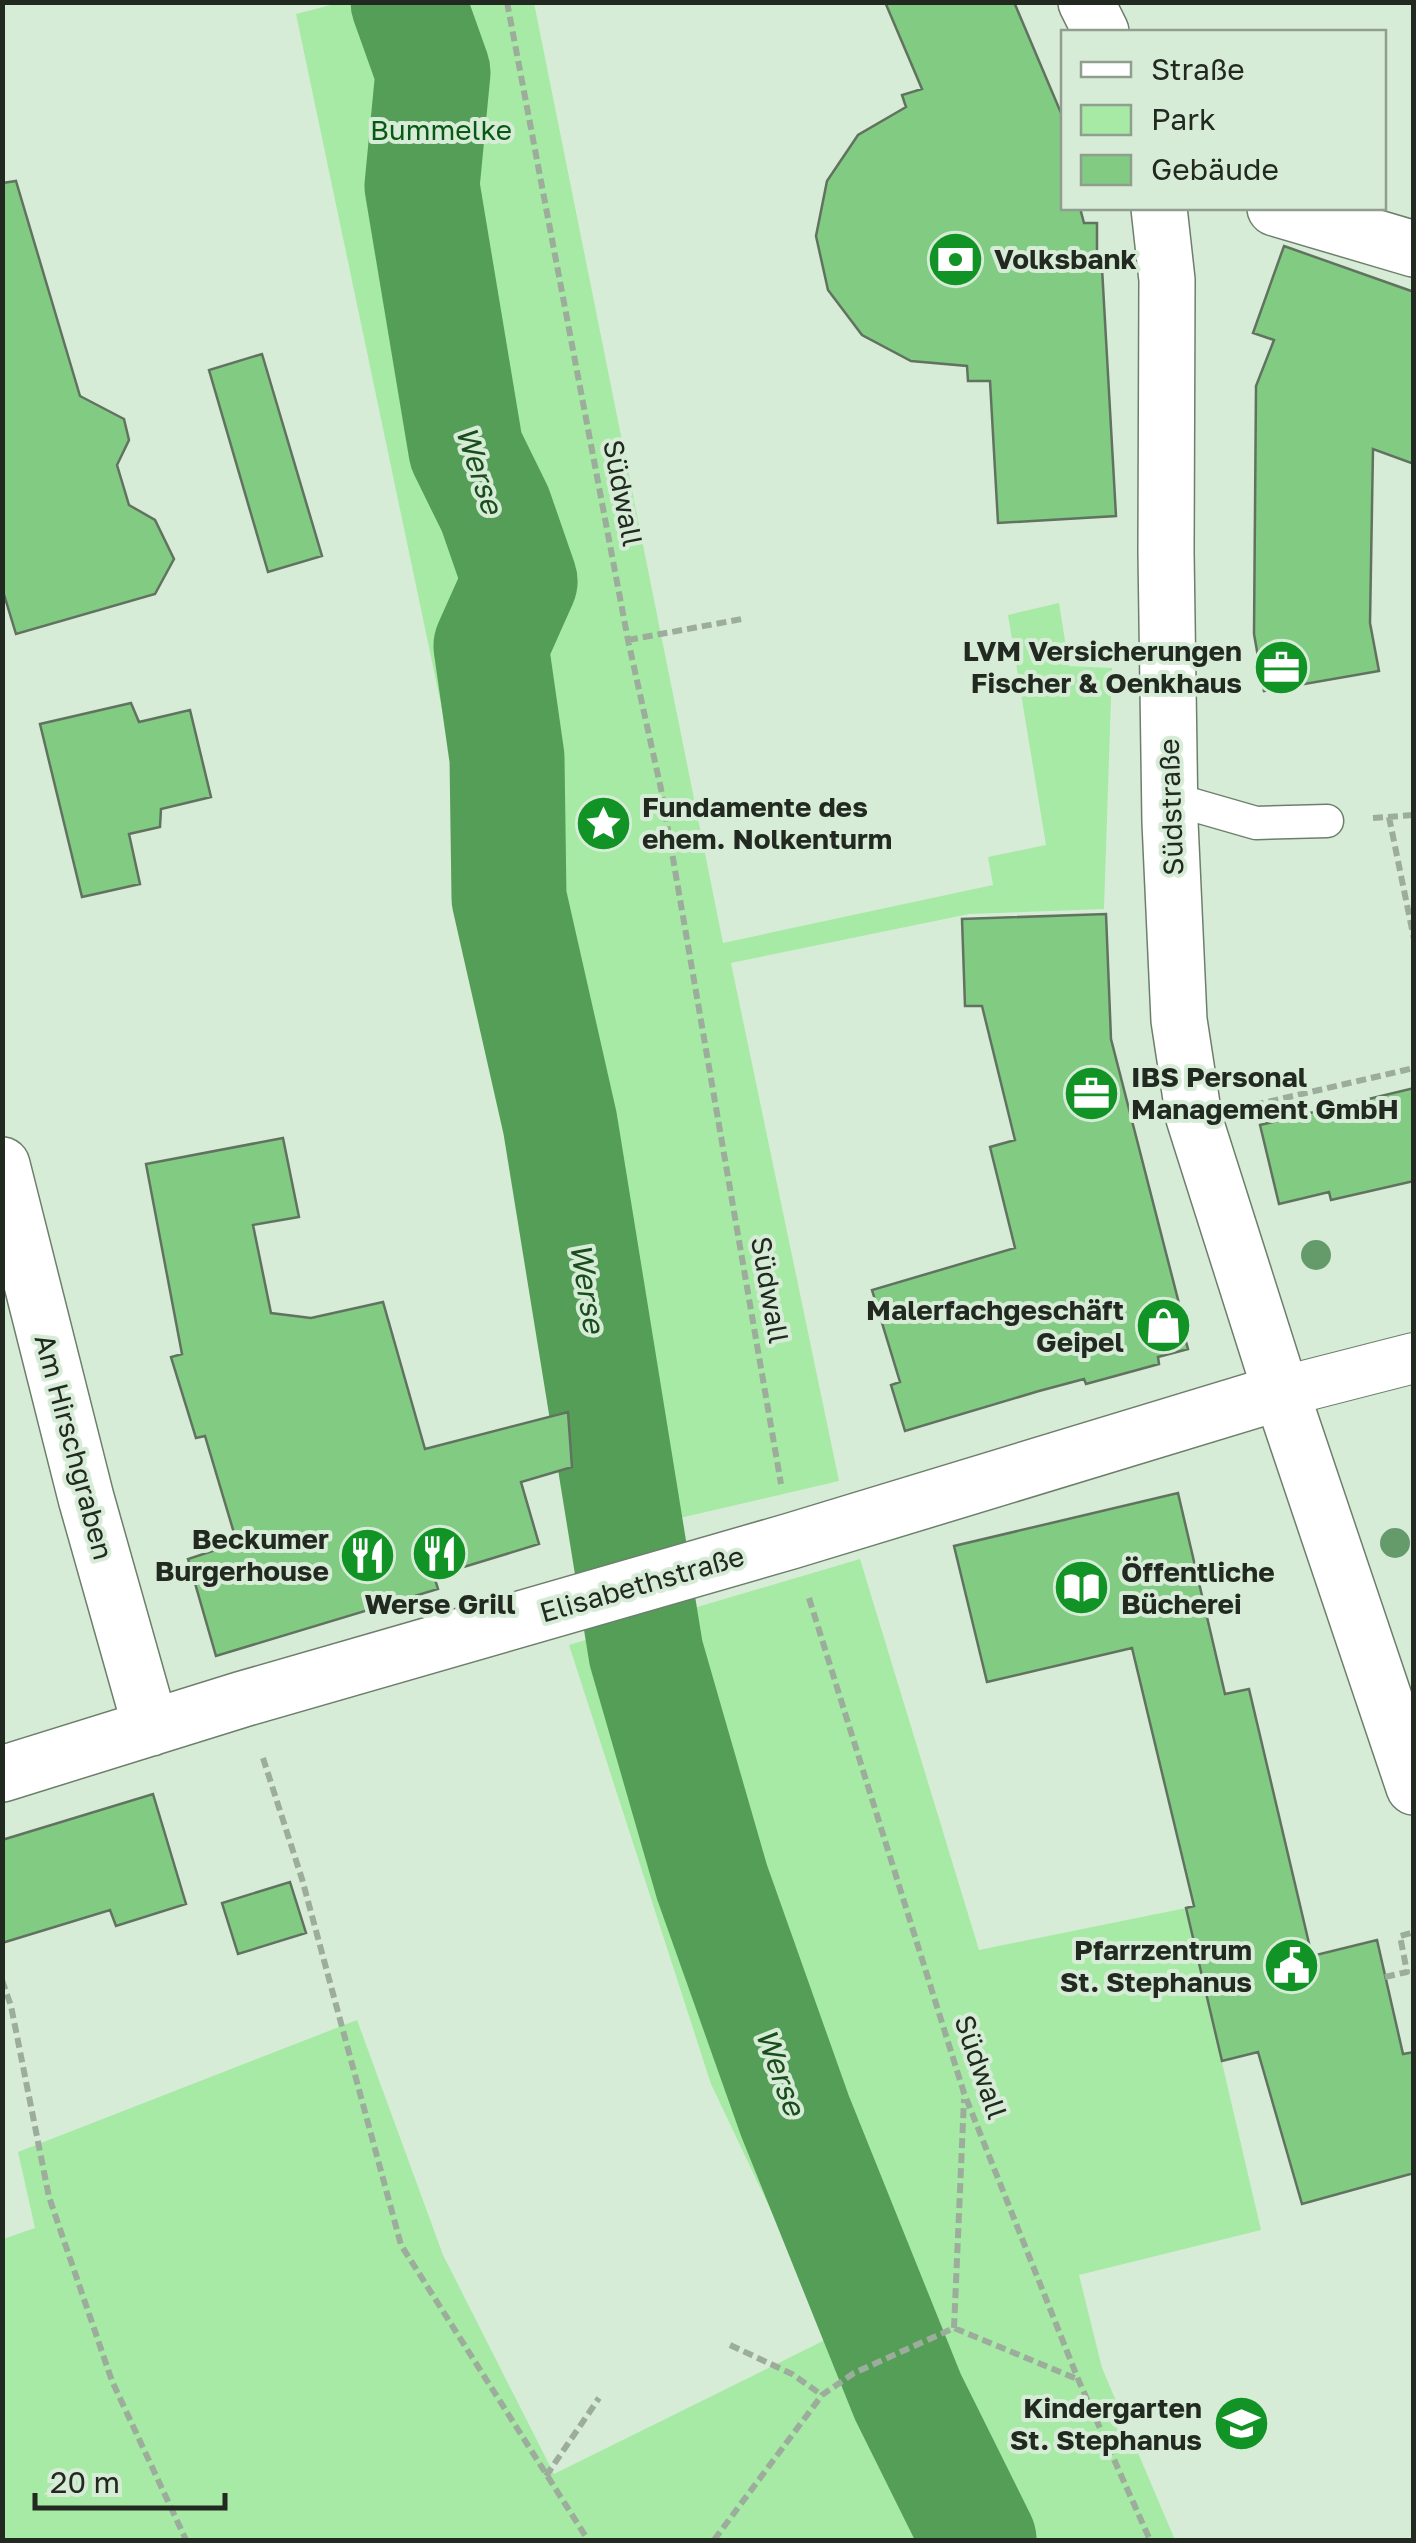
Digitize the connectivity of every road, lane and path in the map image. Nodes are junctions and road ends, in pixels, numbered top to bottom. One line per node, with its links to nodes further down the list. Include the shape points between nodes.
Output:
1 (506, 2): 8 (path, Südwall)
2 (1086, 2): 3 (street)
3 (1100, 30)
4 (1159, 210): 9 (street, Südstraße, via 1167,280)
5 (1281, 210): 6 (street)
6 (1414, 249)
7 (742, 620): 8 (path)
8 (628, 640): 18 (path, Südwall, via 661,788)
9 (1169, 798): 11 (lane, via 1256,822); 14 (street, Südstraße, via 1179,1020)
10 (1389, 817): 12 (path)
11 (1327, 822)
12 (1414, 939)
13 (1414, 1068): 14 (path)
14 (1194, 1118): 17 (street, Südstraße)
15 (2, 1164): 20 (street, Am Hirschgraben)
16 (1414, 1358): 17 (street)
17 (1281, 1392): 18 (street, Elisabethstraße); 22 (street, Südstraße)
18 (791, 1541): 19 (street, Elisabethstraße); 26 (path, Südwall)
19 (244, 1699): 20 (street, Elisabethstraße); 32 (path, via 302,1878 401,2246)
20 (151, 1728): 21 (street, Elisabethstraße)
21 (2, 1774)
22 (1414, 1787)
23 (1414, 1932): 24 (path, via 1400,1936 1408,1972)
24 (1385, 1977)
25 (2, 1980): 33 (path, via 48,2197 112,2381)
26 (964, 2093): 27 (path); 29 (path, Südwall)
27 (954, 2328): 29 (path); 30 (path)
28 (730, 2344): 30 (path)
29 (1078, 2380): 36 (path, Südwall)
30 (822, 2394): 35 (path)
31 (599, 2398): 32 (path)
32 (546, 2477): 34 (path)
33 (186, 2540)
34 (588, 2540)
35 (714, 2540)
36 (1150, 2540)

